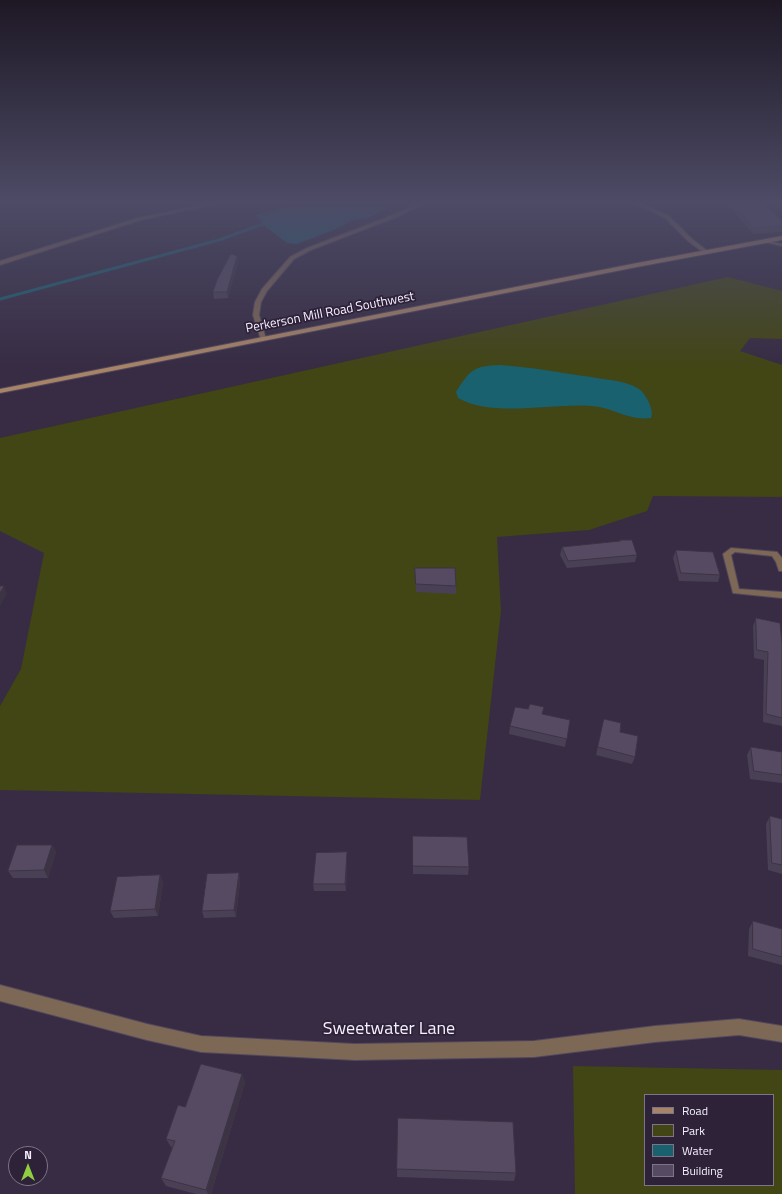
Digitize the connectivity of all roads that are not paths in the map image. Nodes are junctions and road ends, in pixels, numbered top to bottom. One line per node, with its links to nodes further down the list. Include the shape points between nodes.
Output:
1 (17, 258): 4 (street)
2 (293, 258): 5 (street, via 264,290 258,302 256,315)
3 (677, 258): 5 (street, Perkerson Mill Road Southwest)
4 (0, 263)
5 (263, 339): 6 (street, Perkerson Mill Road Southwest)
6 (0, 391)
7 (782, 569): 8 (lane, via 780,560 774,554 734,550 727,554 736,591)
8 (782, 595)
9 (0, 993): 10 (street, Sweetwater Lane, via 201,1044 355,1052 534,1049 655,1034 739,1027)
10 (782, 1034)

